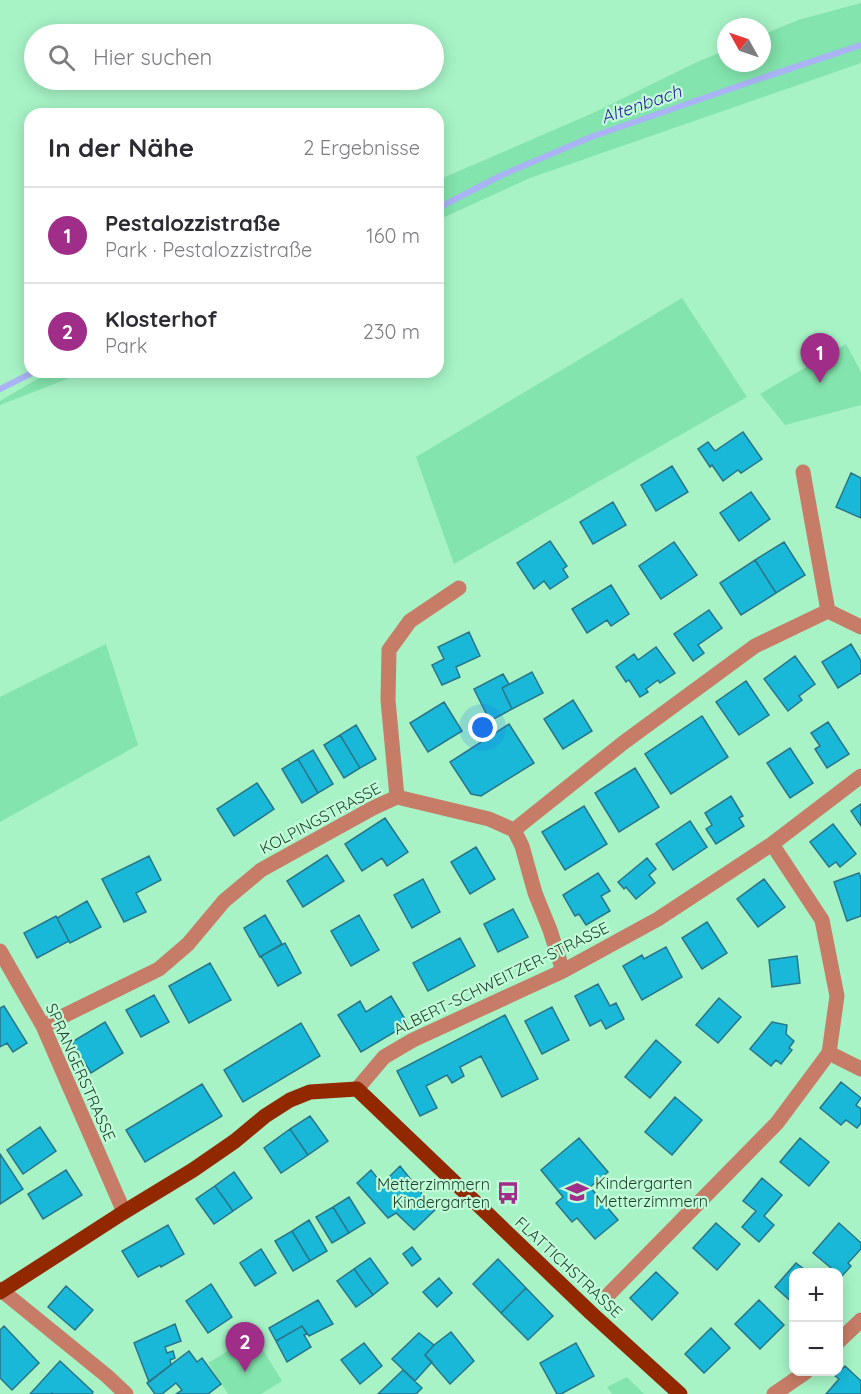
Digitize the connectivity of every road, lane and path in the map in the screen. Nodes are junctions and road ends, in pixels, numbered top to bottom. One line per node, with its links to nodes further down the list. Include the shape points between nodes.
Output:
1 (803, 472): 3 (street)
2 (459, 588): 6 (street, via 410,621 389,650 388,700)
3 (828, 611): 4 (street); 7 (street, via 755,646 623,743)
4 (861, 627)
5 (861, 776): 8 (street, ALBERT-SCHWEITZER-STRASSE)
6 (397, 797): 7 (street, KOLPINGSTRASSE, via 489,819); 11 (street, KOLPINGSTRASSE, via 261,870 224,901 188,944 159,969)
7 (514, 830): 10 (street)
8 (771, 844): 10 (street, ALBERT-SCHWEITZER-STRASSE, via 658,919); 12 (street, via 822,920 837,996)
9 (0, 951): 11 (street, SPRANGERSTRASSE)
10 (563, 971): 14 (street, ALBERT-SCHWEITZER-STRASSE, via 413,1040 384,1057)
11 (43, 1026): 15 (street, SPRANGERSTRASSE)
12 (829, 1053): 13 (street); 17 (street, via 777,1123)
13 (861, 1069)
14 (357, 1089): 15 (main road, via 310,1092 290,1100 236,1141); 22 (main road, FLATTICHSTRASSE)
15 (124, 1212): 16 (main road)
16 (1, 1290): 21 (street)
17 (609, 1294)
18 (861, 1320): 19 (street)
19 (843, 1337)
20 (799, 1376): 23 (street)
21 (126, 1394)
22 (680, 1394)
23 (774, 1394)

